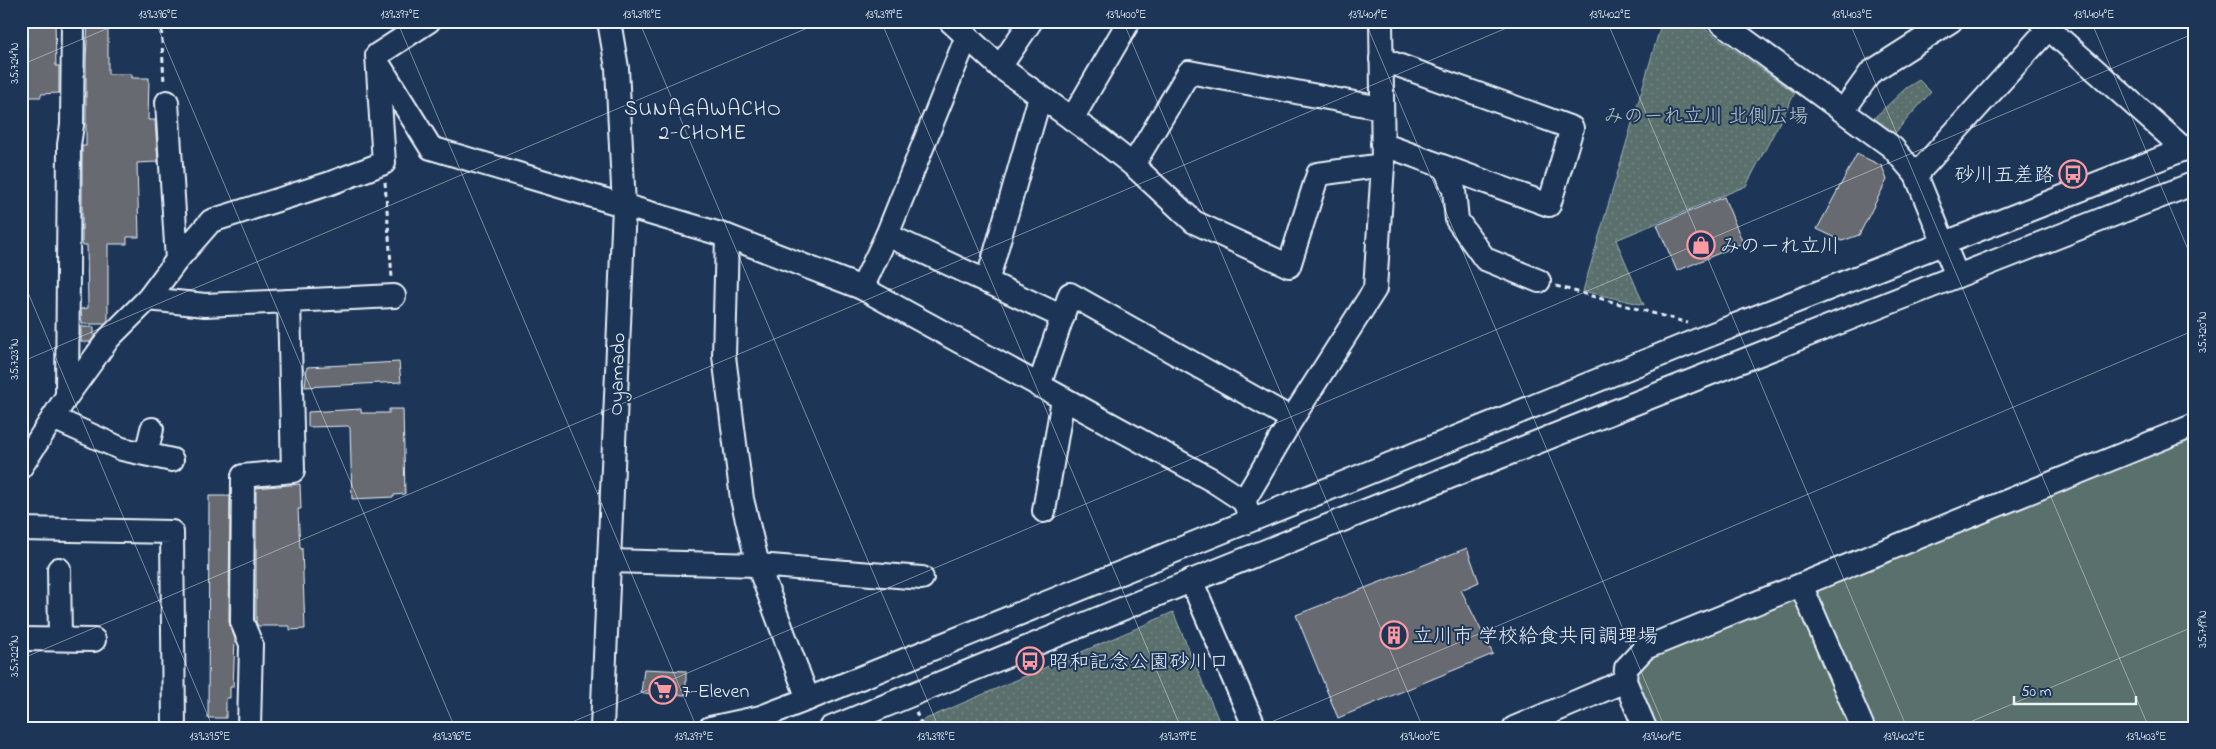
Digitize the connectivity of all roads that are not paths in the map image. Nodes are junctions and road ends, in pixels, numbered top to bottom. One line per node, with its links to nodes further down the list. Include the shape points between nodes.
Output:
1 (72, 21): 39 (street)
2 (429, 21): 12 (street, via 378,55)
3 (609, 21): 25 (street, Oyamado, via 617,68)
4 (1031, 21): 13 (street)
5 (1130, 21): 18 (street)
6 (1381, 21): 11 (street)
7 (1951, 21): 17 (street, via 1872,72)
8 (1723, 22): 17 (street)
9 (2044, 25): 19 (street); 23 (street)
10 (959, 29): 13 (street); 26 (street)
11 (1381, 59): 16 (street); 22 (street, via 1572,128 1550,205)
12 (378, 63): 25 (street, via 431,148); 29 (street, via 384,163 211,221)
13 (1000, 67): 14 (street)
14 (1040, 97): 18 (street); 32 (street)
15 (167, 102): 29 (street)
16 (1381, 108): 20 (street); 21 (street, via 1189,72)
17 (1843, 111): 23 (street, via 1892,147)
18 (1072, 119): 21 (street)
19 (2189, 147): 28 (street)
20 (1382, 155): 21 (street, via 1318,174 1289,266 1194,222); 22 (street); 42 (street, via 1376,289)
21 (1133, 165)
22 (1445, 168): 31 (street, via 1454,190 1457,220 1485,259)
23 (1916, 176): 28 (street)
24 (2195, 182): 30 (street)
25 (624, 206): 27 (street); 53 (street, Oyamado)
26 (887, 234): 32 (street); 33 (street)
27 (727, 236): 33 (street); 54 (street, via 724,356 742,499)
28 (1944, 242): 30 (street); 51 (street)
29 (177, 260): 35 (street)
30 (1957, 276): 58 (street)
31 (1539, 281)
32 (987, 282): 37 (street)
33 (862, 288): 38 (street)
34 (394, 296): 36 (street)
35 (148, 299): 36 (street, via 205,305); 39 (street, via 109,338)
36 (289, 301): 67 (street, via 293,470 243,476 242,622 251,644)
37 (1062, 317): 38 (street); 42 (street, via 1070,294)
38 (1039, 386): 40 (street)
39 (67, 396): 41 (street)
40 (1063, 399): 49 (street, via 1212,480); 50 (street)
41 (53, 418): 46 (street, via 122,449); 48 (street)
42 (1292, 419): 49 (street)
43 (2195, 425): 59 (street)
44 (152, 430): 46 (street)
45 (21, 441): 48 (street)
46 (146, 454): 47 (street)
47 (172, 460)
48 (22, 465)
49 (1244, 501): 51 (street)
50 (1044, 511)
51 (1252, 521): 56 (street)
52 (21, 529): 66 (street, via 172,532)
53 (608, 561): 54 (street); 68 (street, Oyamado)
54 (758, 565): 57 (street); 65 (street)
55 (58, 569): 62 (street)
56 (1127, 571): 60 (street); 65 (street)
57 (922, 578)
58 (1191, 580): 60 (street); 71 (street)
59 (1801, 585): 64 (street, via 1645,648 1626,668); 74 (street)
60 (1139, 601): 70 (street)
61 (21, 639): 62 (street)
62 (60, 639): 63 (street)
63 (94, 640)
64 (1625, 681): 72 (street); 73 (street)
65 (808, 699): 69 (street, via 760,717)
66 (174, 728)
67 (249, 728)
68 (602, 728)
69 (710, 728)
70 (831, 728)
71 (1255, 728)
72 (1514, 728)
73 (1644, 728)
74 (1863, 728)

